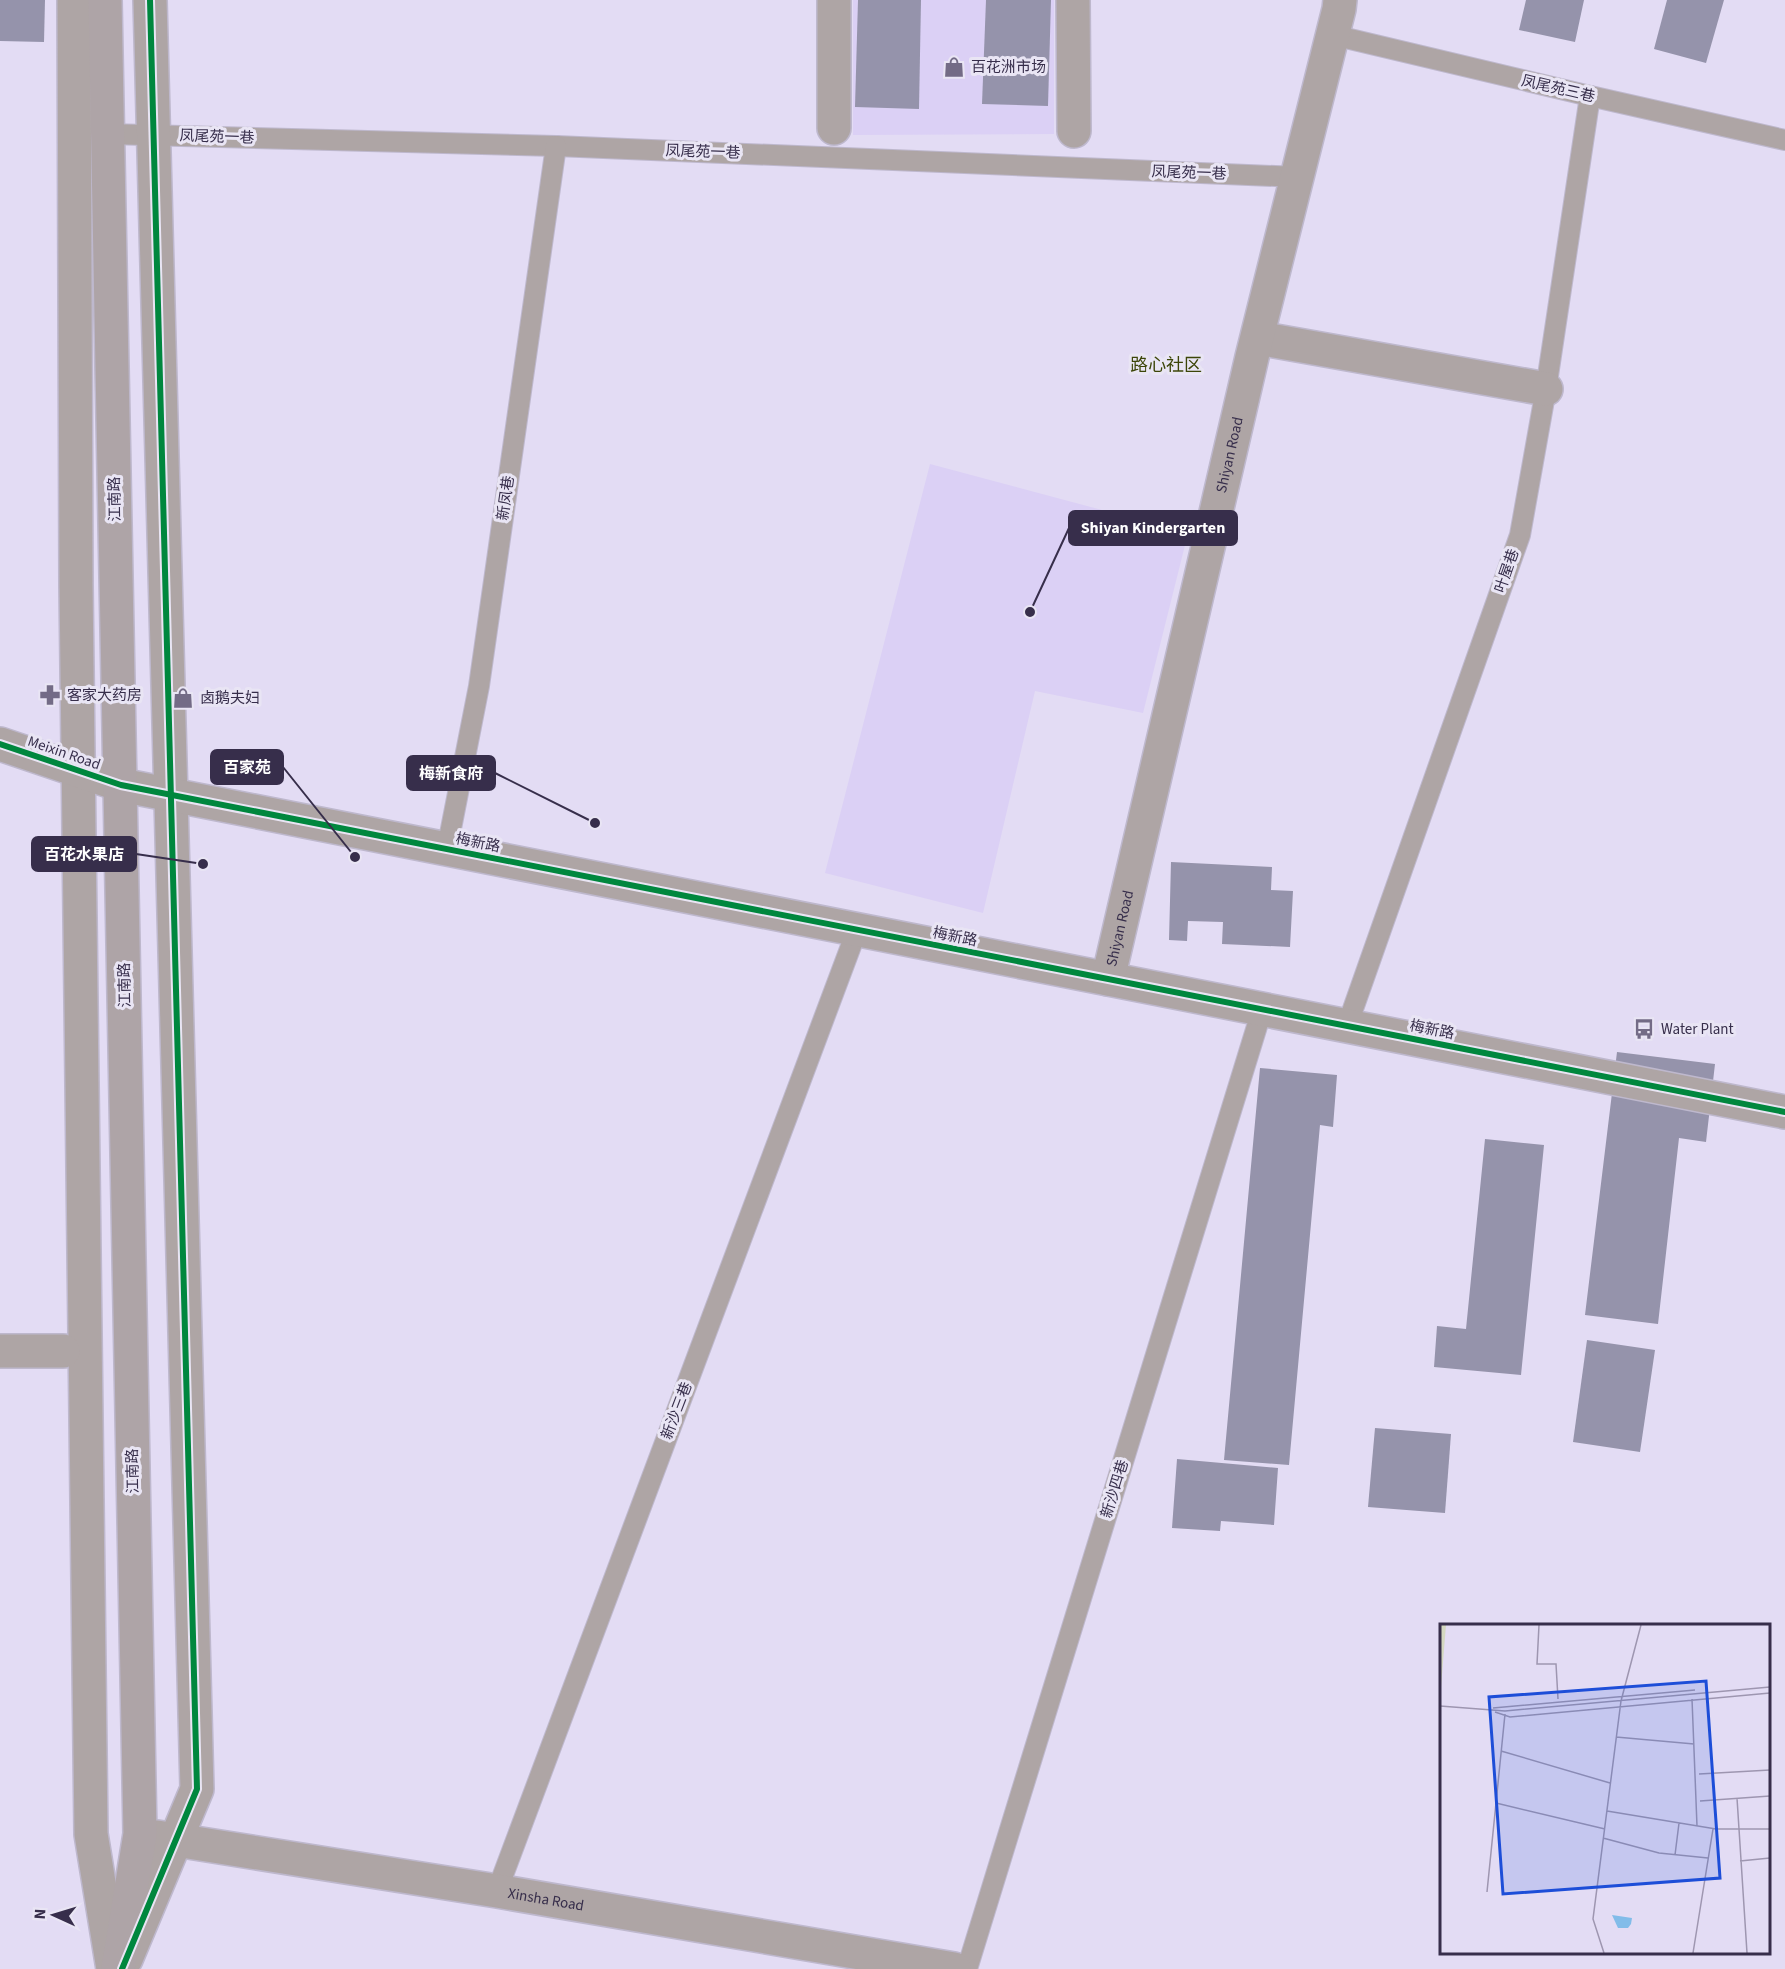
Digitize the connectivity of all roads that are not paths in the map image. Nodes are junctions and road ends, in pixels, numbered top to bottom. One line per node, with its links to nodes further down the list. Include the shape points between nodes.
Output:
1 (74, 0): 29 (street, via 76,585 91,1834)
2 (105, 0): 11 (main road, 江南路)
3 (150, 0): 30 (street, via 197,1789)
4 (834, 0): 9 (street)
5 (1072, 0): 10 (street)
6 (1340, 0): 7 (street, Shiyan Road)
7 (1333, 35): 8 (lane, 凤尾苑三巷); 14 (street, Shiyan Road)
8 (1590, 96): 12 (lane, 凤尾苑三巷); 16 (lane, 叶屋巷)
9 (834, 128)
10 (1074, 131)
11 (108, 134): 13 (lane, 凤尾苑一巷); 18 (main road, 江南路)
12 (1785, 140)
13 (556, 146): 14 (lane, 凤尾苑一巷); 19 (lane, 新凤巷, via 479,686)
14 (1298, 177): 15 (street, Shiyan Road)
15 (1258, 338): 16 (street); 21 (street, Shiyan Road)
16 (1546, 389): 23 (lane, 叶屋巷, via 1520,535)
17 (0, 744): 18 (street, Meixin Road)
18 (121, 785): 19 (street, 梅新路); 27 (main road, 江南路)
19 (447, 849): 20 (street, 梅新路)
20 (857, 930): 21 (street, 梅新路); 28 (lane, 新沙三巷)
21 (1108, 979): 22 (street, 梅新路)
22 (1263, 1010): 23 (street, 梅新路); 32 (lane, 新沙四巷)
23 (1347, 1026): 24 (street, 梅新路)
24 (1785, 1112)
25 (0, 1351): 26 (street)
26 (63, 1351)
27 (140, 1834): 28 (street, Xinsha Road); 30 (main road, 江南路)
28 (497, 1892): 31 (street, Xinsha Road)
29 (113, 1969)
30 (120, 1969)
31 (954, 1969)
32 (967, 1969)

